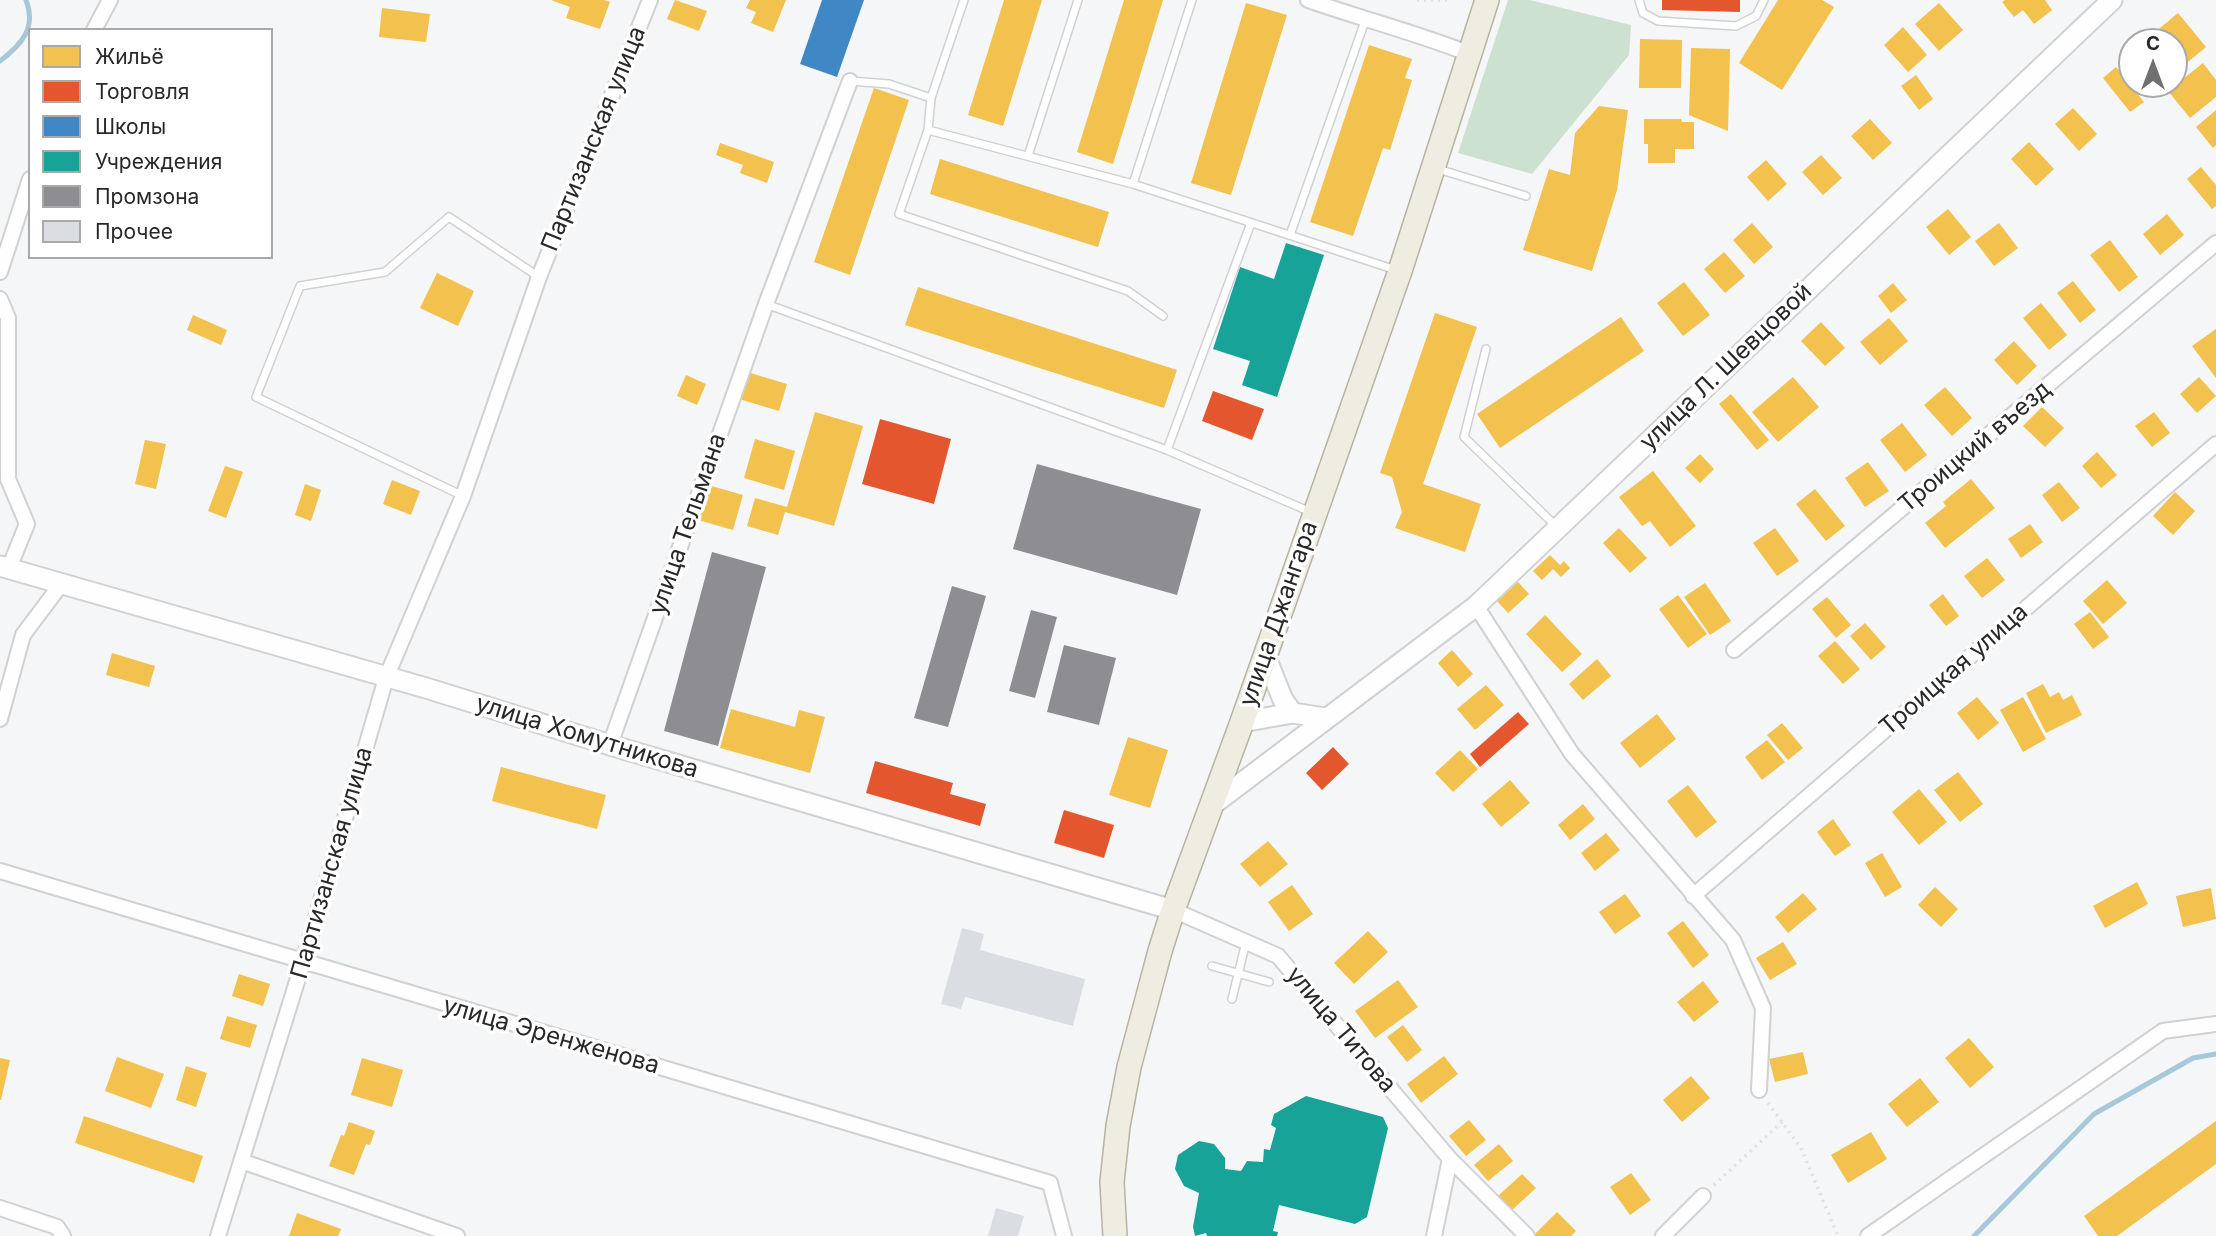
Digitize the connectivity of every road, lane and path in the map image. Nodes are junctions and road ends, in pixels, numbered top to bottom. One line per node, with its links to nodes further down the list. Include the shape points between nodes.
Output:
1 (110, 0): 14 (street)
2 (650, 0): 29 (street, Партизанская улица)
3 (964, 0): 17 (lane)
4 (1078, 0): 19 (lane)
5 (1192, 0): 21 (lane)
6 (1308, 0): 13 (street)
7 (1417, 0): 8 (path)
8 (1448, 0)
9 (1487, 0): 15 (main road, улица Джангара)
10 (1639, 0): 11 (lane, via 1643,13 1658,21 1736,26 1756,16)
11 (1764, 0)
12 (2112, 0): 39 (street, улица Л. Шевцовой)
13 (1365, 21): 15 (street); 25 (lane)
14 (95, 28)
15 (1470, 54): 20 (main road, улица Джангара)
16 (850, 81): 17 (lane, via 889,84); 31 (street, улица Тельмана)
17 (932, 98): 18 (lane)
18 (928, 130): 19 (lane); 32 (lane, via 898,214 1128,291)
19 (1028, 156): 21 (lane)
20 (1434, 167): 23 (lane); 27 (main road, улица Джангара)
21 (1133, 184): 24 (lane)
22 (28, 185): 28 (street)
23 (1526, 196)
24 (1251, 223): 25 (lane); 35 (lane)
25 (1290, 235): 27 (lane)
26 (2216, 243): 43 (street, Троицкий въезд)
27 (1401, 271): 38 (main road, улица Джангара)
28 (0, 272)
29 (539, 277): 37 (street, Партизанская улица); 37 (lane, Партизанская улица, via 449,217 385,272 300,286 256,397)
30 (0, 299): 40 (street, via 8,318 8,479 27,524)
31 (766, 303): 35 (lane); 50 (street, улица Тельмана)
32 (1163, 316)
33 (1486, 349): 39 (lane, via 1464,437)
34 (2210, 449): 36 (street); 53 (street, Троицкая улица)
35 (1167, 450): 38 (lane)
36 (2216, 464)
37 (464, 496): 45 (street, Партизанская улица)
38 (1314, 513): 44 (main road, улица Джангара)
39 (1558, 528): 42 (street, улица Л. Шевцовой)
40 (4, 567): 41 (street, улица Хомутникова)
41 (62, 583): 45 (street, улица Хомутникова); 48 (street, via 23,635)
42 (1476, 606): 47 (street, улица Л. Шевцовой); 53 (street, via 1572,754)
43 (1734, 650)
44 (1265, 655): 46 (street); 49 (main road, улица Джангара)
45 (386, 678): 50 (street, улица Хомутникова); 56 (street, Партизанская улица)
46 (1293, 713): 47 (street); 49 (street)
47 (1325, 718): 51 (street, улица Л. Шевцовой)
48 (0, 719)
49 (1242, 722): 51 (main road, улица Джангара)
50 (610, 746): 54 (street, улица Хомутникова)
51 (1211, 806): 54 (main road, улица Джангара)
52 (0, 871): 56 (street, улица Эренженова)
53 (1693, 896): 62 (street, via 1733,940 1763,1008)
54 (1173, 910): 55 (street, улица Титова); 72 (main road, улица Джангара, via 1129,1067 1112,1182)
55 (1246, 942): 58 (lane); 64 (street, улица Титова, via 1278,956)
56 (303, 962): 65 (street, Партизанская улица); 71 (street, улица Эренженова, via 1050,1183)
57 (1212, 966): 58 (lane)
58 (1238, 973): 59 (lane); 60 (lane)
59 (1269, 982)
60 (1232, 999)
61 (2216, 1024): 77 (street, via 2163,1031)
62 (1759, 1090): 63 (path)
63 (1782, 1122): 66 (path); 76 (path, via 1801,1148)
64 (1450, 1159): 73 (street); 74 (street, улица Титова)
65 (241, 1161): 69 (street, Партизанская улица); 70 (street)
66 (1703, 1196): 75 (street)
67 (0, 1208): 68 (street, via 57,1227)
68 (63, 1236)
69 (218, 1236)
70 (457, 1236)
71 (1063, 1236)
72 (1115, 1236)
73 (1434, 1236)
74 (1527, 1236)
75 (1662, 1236)
76 (1838, 1236)
77 (1868, 1236)

